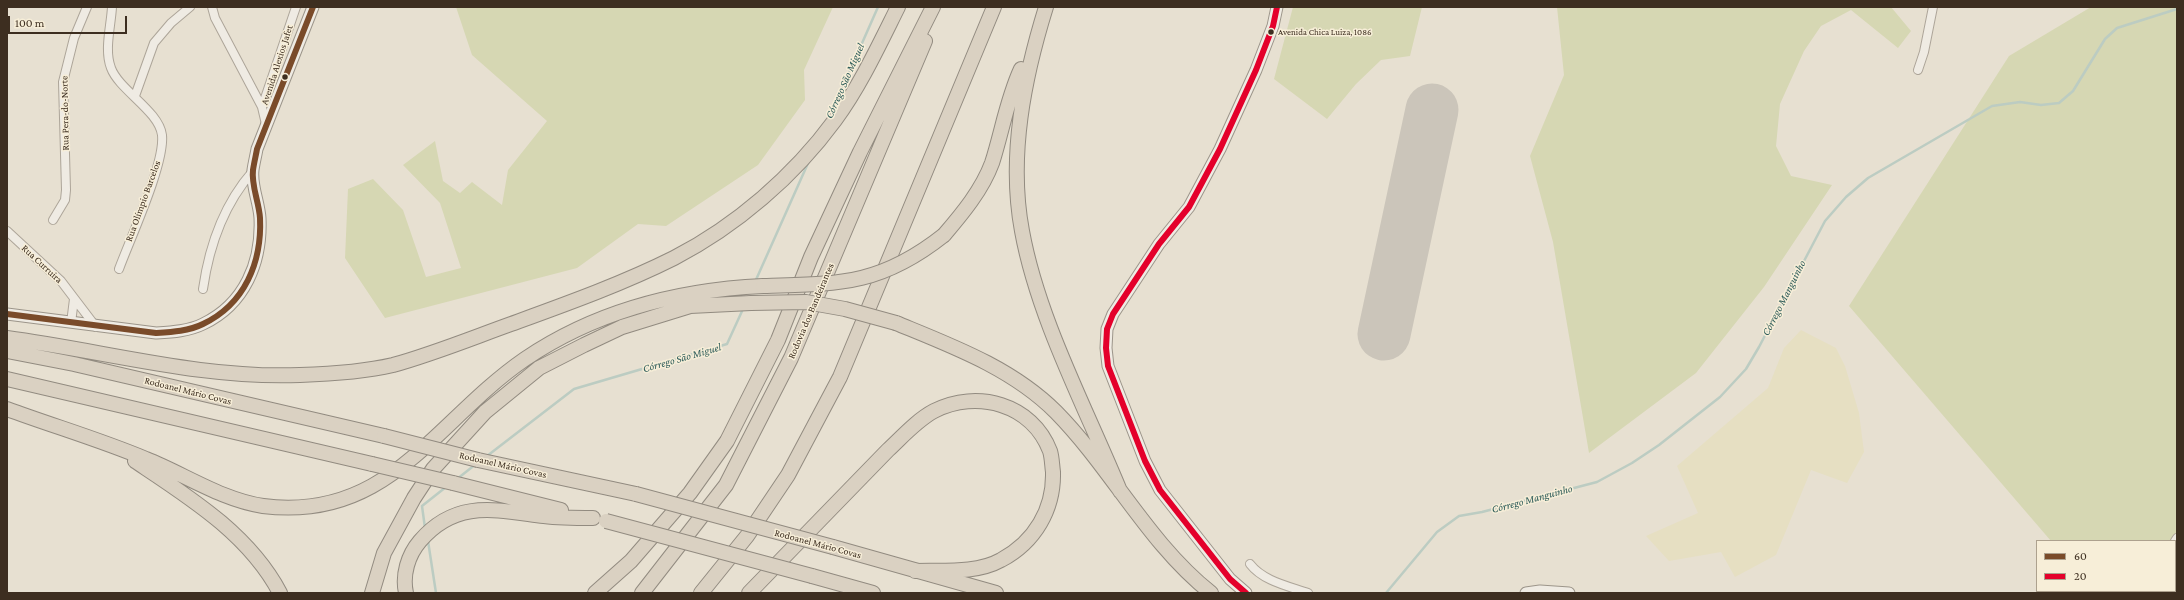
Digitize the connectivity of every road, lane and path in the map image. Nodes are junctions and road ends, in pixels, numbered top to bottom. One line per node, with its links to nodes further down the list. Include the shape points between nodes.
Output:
1 (88, 7): 20 (street, Rua Pera-do-Norte, via 74,38 63,82 66,190 65,200)
2 (112, 7): 16 (street, Rua Olímpio Barcelos, via 109,49 111,67 118,80)
3 (190, 7): 16 (street, via 171,23 154,43)
4 (212, 7): 17 (street, via 215,18)
5 (296, 7): 17 (street, Avenida Alexios Jafet)
6 (313, 7): 18 (main road, Avenida Alexios Jafet)
7 (898, 7): 28 (highway, via 835,120 770,191 729,224 676,257 590,296 392,365 340,373 256,375 210,372)
8 (933, 7): 40 (highway, via 860,152 811,257 778,340 727,441 690,493 636,555)
9 (939, 7): 41 (highway, Rodovia dos Bandeirantes, via 792,358 726,485)
10 (994, 7): 42 (highway, via 840,377 788,476 747,536)
11 (1046, 7): 14 (highway)
12 (1277, 7): 47 (main road, via 1273,26 1256,70 1220,149 1189,207 1159,244 1113,314 1106,336 1108,366 1152,476 1171,505 1230,579)
13 (1933, 7): 15 (street)
14 (1033, 49): 32 (highway, bridge, via 1020,70 991,165 975,195 944,235 923,252 899,266 864,278 832,284 722,288 685,294 624,310 575,330 525,359 474,399 414,458 384,480 359,494 327,503 300,507 262,506 230,497 146,458); 33 (highway, via 1024,88 1019,135 1018,185 1022,230 1033,273 1059,347 1086,416)
15 (1918, 70)
16 (136, 96): 22 (street, Rua Olímpio Barcelos, via 160,128 161,147)
17 (262, 107): 18 (street, Avenida Alexios Jafet)
18 (266, 124): 19 (main road, Avenida Alexios Jafet)
19 (253, 171): 23 (street, Avenida Alexios Jafet, via 238,189 220,224 211,249); 27 (main road, Avenida Alexios Jafet, via 260,217 260,246 249,281 237,298 221,313 203,324 180,331 156,333)
20 (53, 220)
21 (7, 231): 24 (street, Rua Curruira, via 60,281)
22 (119, 268)
23 (203, 290)
24 (74, 299): 26 (street); 27 (street, Rua Curruira)
25 (7, 314): 26 (main road, Avenida Alexios Jafet)
26 (71, 323): 27 (main road, Avenida Alexios Jafet)
27 (96, 327)
28 (7, 338)
29 (7, 351): 36 (highway, Rodoanel Mário Covas, bridge, via 74,364 478,460 636,494)
30 (7, 379): 34 (highway, bridge)
31 (7, 410): 32 (highway)
32 (115, 447): 37 (highway, via 208,511 245,545)
33 (1120, 491): 38 (highway, bridge, via 1056,412 1019,381 960,349 896,323 845,309 806,302 690,306 622,327 584,345 540,368 485,412 433,469 414,498 384,553); 46 (highway, via 1154,538 1184,570)
34 (600, 520): 39 (highway, via 478,509 446,518 431,528 414,548 407,566 404,586); 44 (highway, bridge)
35 (1250, 564): 48 (street, via 1254,570 1267,578)
36 (915, 571): 43 (highway, via 976,568 1000,561 1025,545 1038,527 1050,502 1053,488 1051,452 1033,424 1018,411 979,401 961,401 934,412 909,430 888,450); 45 (highway, Rodoanel Mário Covas)
37 (280, 593)
38 (372, 593)
39 (406, 593)
40 (595, 593)
41 (642, 593)
42 (701, 593)
43 (749, 593)
44 (873, 593)
45 (996, 593)
46 (1211, 593)
47 (1246, 593)
48 (1308, 593)
49 (1526, 593): 50 (main road)
50 (1569, 593)

